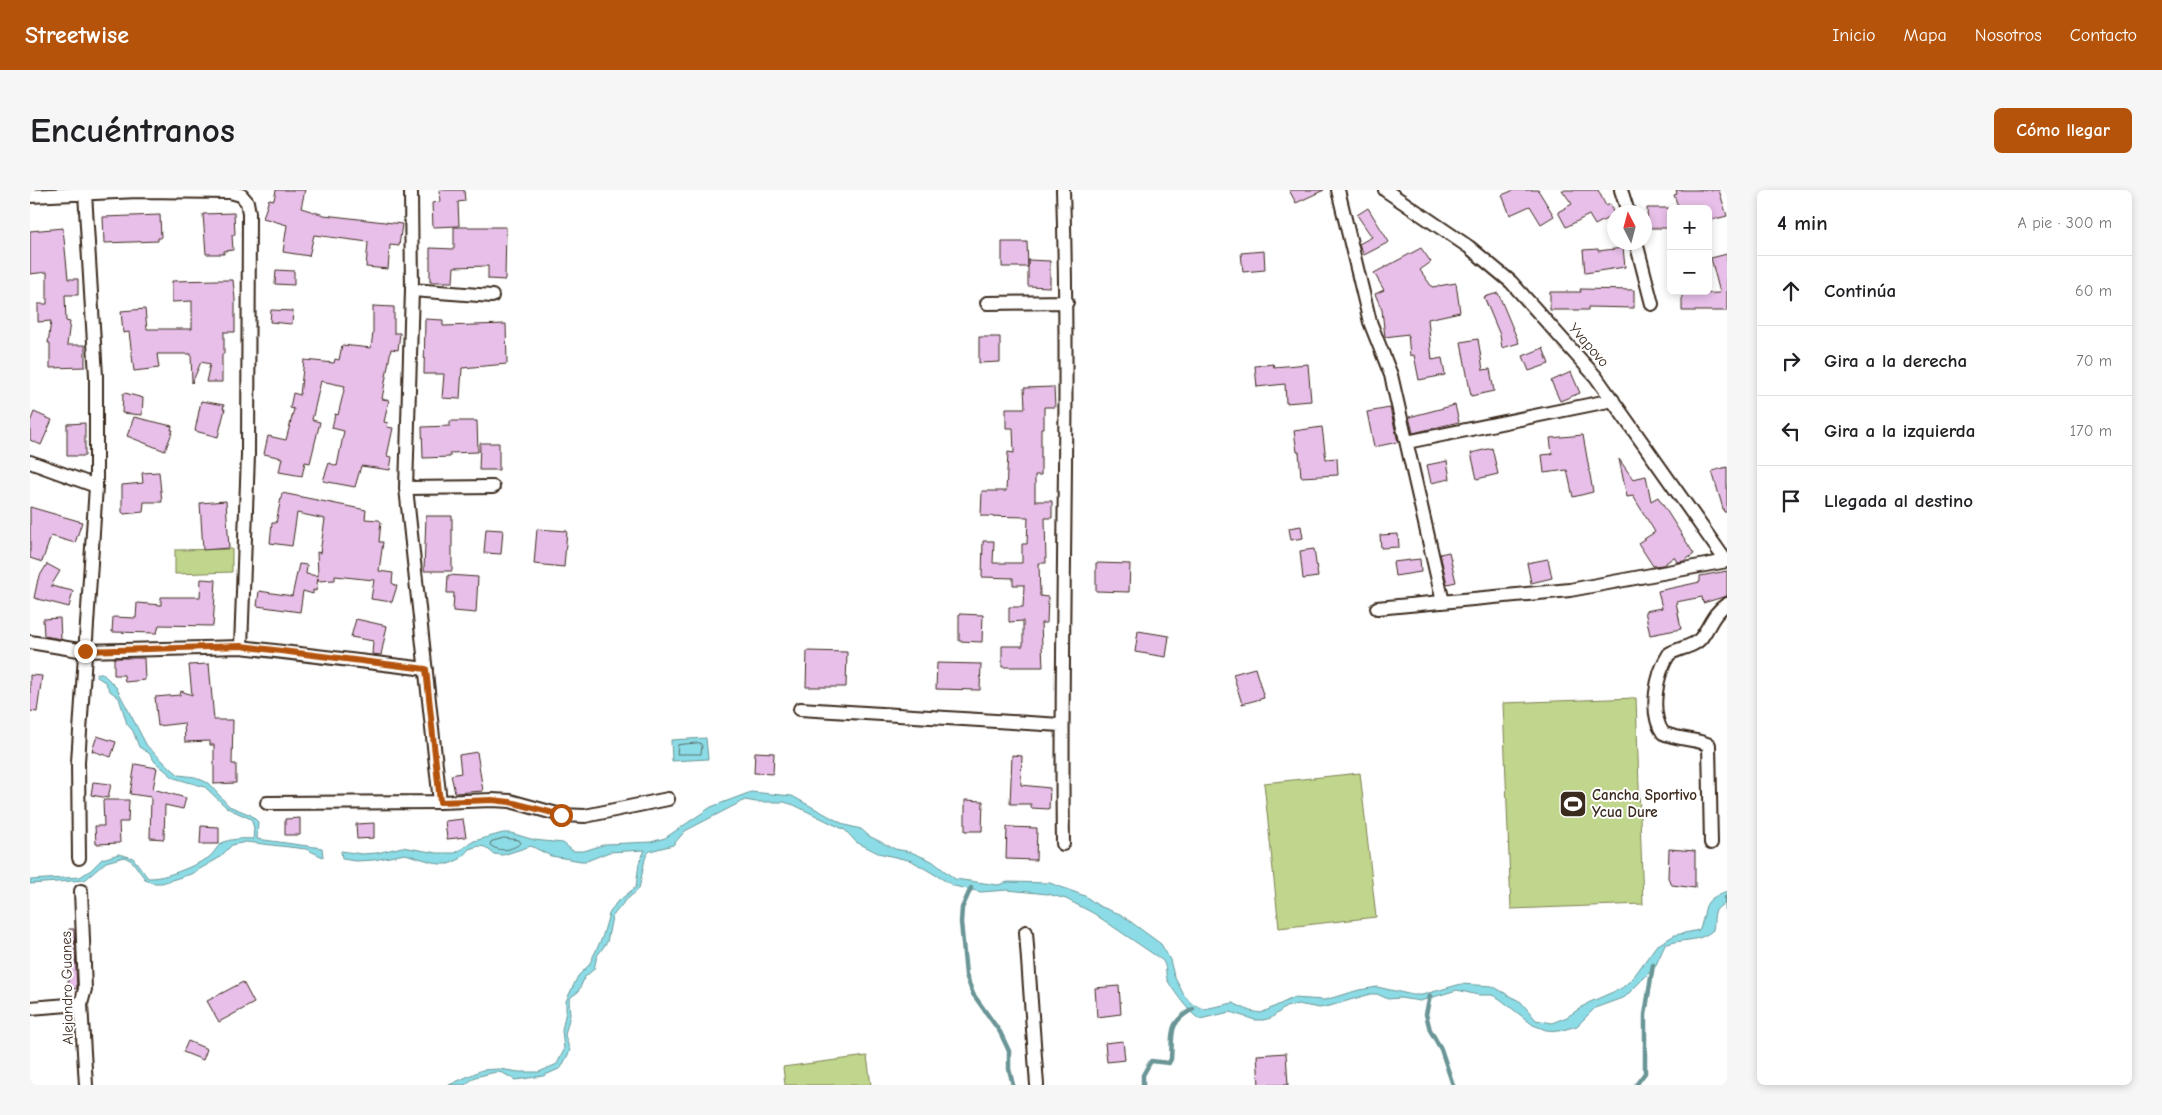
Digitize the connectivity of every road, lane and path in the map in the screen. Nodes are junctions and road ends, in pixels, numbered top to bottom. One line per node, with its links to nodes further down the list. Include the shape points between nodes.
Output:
1 (411, 190): 11 (street)
2 (1064, 190): 13 (street)
3 (1338, 190): 17 (street, via 1370,322 1391,375)
4 (1385, 190): 16 (street, Yvapovo, via 1469,246 1511,282 1596,376)
5 (1621, 190): 9 (street)
6 (138, 191): 7 (street); 27 (street, via 230,192 241,195 247,202 250,257 248,455)
7 (85, 193): 8 (street); 19 (street, via 96,376)
8 (30, 196)
9 (1626, 205)
10 (1638, 250): 15 (street)
11 (412, 290): 12 (street); 21 (street)
12 (492, 296)
13 (1067, 302): 14 (street); 31 (street)
14 (987, 303)
15 (1652, 304)
16 (1613, 400): 17 (street); 22 (street, Yvapovo)
17 (1407, 442): 23 (street)
18 (30, 462): 19 (street)
19 (96, 486): 28 (street)
20 (493, 487): 21 (street)
21 (406, 488): 29 (street)
22 (1726, 561): 23 (street, via 1570,590)
23 (1442, 602): 25 (street)
24 (1727, 604): 35 (street, via 1711,619 1700,640 1669,654 1659,676 1656,699 1656,718 1662,733 1704,741 1709,745)
25 (1376, 608)
26 (30, 642): 28 (street)
27 (241, 646): 28 (street); 29 (street)
28 (85, 651): 37 (street, via 78,762)
29 (426, 669): 33 (street)
30 (800, 710): 31 (street)
31 (1062, 725): 36 (street)
32 (668, 799): 33 (street, via 585,816 561,815 501,801)
33 (440, 802): 34 (street)
34 (267, 803)
35 (1711, 843)
36 (1063, 844)
37 (79, 858)
38 (81, 891): 40 (street, Alejandro Guanes, via 85,989)
39 (1026, 932): 43 (street)
40 (81, 1004): 41 (street); 42 (street, Alejandro Guanes)
41 (30, 1008)
42 (86, 1085)
43 (1037, 1085)

